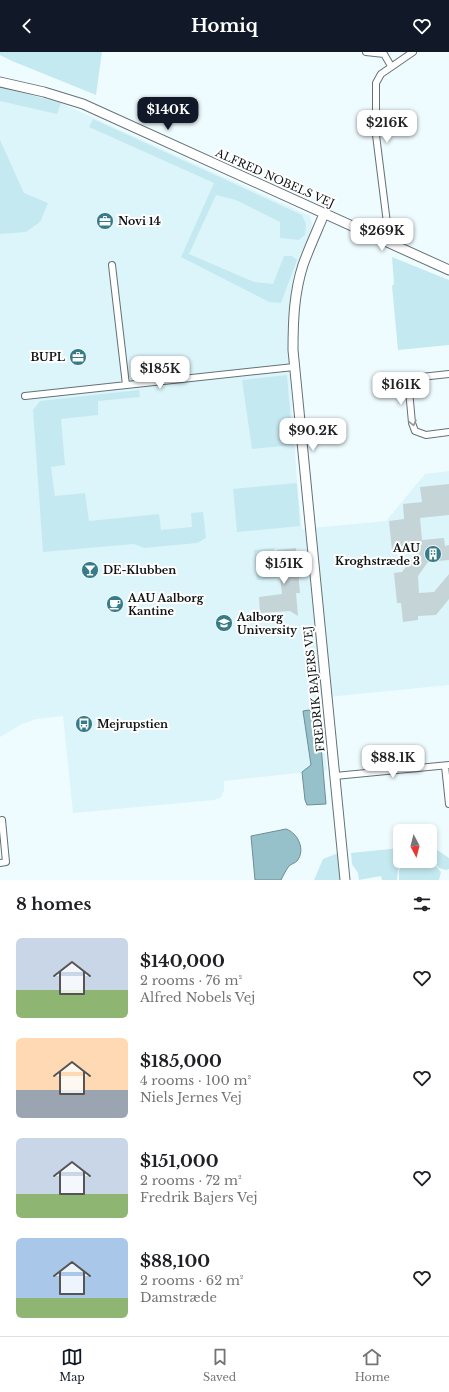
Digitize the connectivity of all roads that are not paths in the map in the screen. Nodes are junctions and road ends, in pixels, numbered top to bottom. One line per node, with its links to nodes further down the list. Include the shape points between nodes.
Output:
1 (366, 52): 3 (street, via 384,54)
2 (413, 52): 3 (street)
3 (391, 66): 6 (street, via 381,74 376,83 376,135 387,222)
4 (0, 82): 5 (street, ALFRED NOBELS VEJ, via 84,104)
5 (324, 214): 6 (street, ALFRED NOBELS VEJ); 9 (street, FREDRIK BAJERS VEJ, via 303,265 298,289 294,312)
6 (382, 240): 8 (street, ALFRED NOBELS VEJ)
7 (112, 265): 11 (street)
8 (449, 270)
9 (294, 367): 11 (street); 15 (street, FREDRIK BAJERS VEJ)
10 (449, 374): 13 (street, one-way to 13, via 418,378 412,382 409,390 415,431 426,434)
11 (126, 385): 12 (street)
12 (25, 396)
13 (449, 432)
14 (447, 765): 15 (street); 16 (street)
15 (334, 776): 19 (street, FREDRIK BAJERS VEJ)
16 (449, 804)
17 (2, 820): 18 (street, via 6,862)
18 (0, 863)
19 (344, 880)

